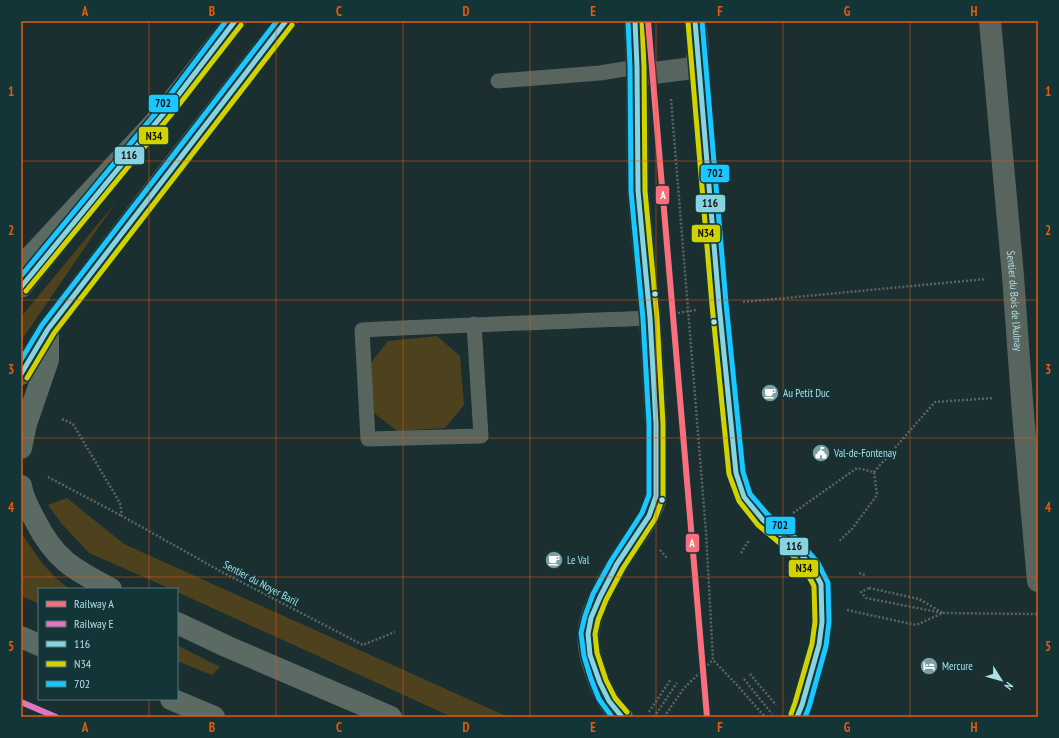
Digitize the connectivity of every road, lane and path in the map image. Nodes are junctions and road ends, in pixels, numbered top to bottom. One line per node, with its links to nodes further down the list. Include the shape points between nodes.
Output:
1 (235, 21): 10 (main road)
2 (286, 21): 18 (main road)
3 (635, 21): 7 (main road)
4 (695, 21): 6 (main road)
5 (990, 21): 12 (street, Sentier du Bois de l'Aulnay)
6 (698, 57): 8 (main road, via 693,68); 14 (lane)
7 (637, 67): 8 (main road, via 642,74); 9 (lane, via 600,73); 16 (street, via 638,191)
8 (668, 71): 15 (path)
9 (498, 81)
10 (158, 119): 11 (highway); 13 (main road)
11 (21, 267)
12 (1014, 276): 14 (path); 33 (street, Sentier du Bois de l'Aulnay)
13 (21, 287)
14 (719, 304): 15 (path); 59 (lane, via 736,473 744,497 763,520 793,545 812,567 822,584 819,645)
15 (688, 312): 16 (path); 44 (path, via 706,532)
16 (650, 318): 17 (lane); 53 (street, via 656,424 654,507 628,548 598,604 589,628 589,653 596,676 614,710)
17 (474, 324): 17 (lane, via 362,330 368,439 480,436)
18 (48, 328): 19 (main road); 22 (highway, via 48,360 26,424)
19 (21, 374)
20 (994, 398): 23 (path, via 935,402)
21 (62, 418): 27 (path, via 73,424 120,503)
22 (21, 448)
23 (874, 472): 26 (path, via 857,468); 29 (path, via 877,495)
24 (47, 477): 27 (path, Sentier du Noyer Baril)
25 (21, 486): 36 (highway, via 28,507 44,538 58,556 78,572)
26 (792, 514)
27 (122, 516): 41 (path, Sentier du Noyer Baril, via 222,572 363,645)
28 (749, 540): 31 (path)
29 (839, 541)
30 (659, 550): 32 (path)
31 (741, 552)
32 (668, 559)
33 (1037, 571)
34 (859, 573): 35 (path)
35 (865, 575)
36 (109, 588)
37 (844, 609): 38 (path, via 916,625)
38 (943, 613): 38 (path, via 866,598 861,592 869,588 919,599); 39 (path)
39 (1038, 614)
40 (178, 623): 52 (highway)
41 (395, 632)
42 (21, 637): 43 (highway)
43 (38, 645)
44 (713, 660): 56 (path, via 684,688); 57 (path)
45 (750, 674): 50 (path)
46 (671, 679): 54 (path)
47 (744, 679): 58 (path)
48 (677, 683): 55 (path)
49 (173, 700): 51 (highway)
50 (779, 709)
51 (214, 717)
52 (391, 717)
53 (622, 717)
54 (645, 717)
55 (654, 717)
56 (664, 717)
57 (765, 717)
58 (775, 717)
59 (797, 717)

